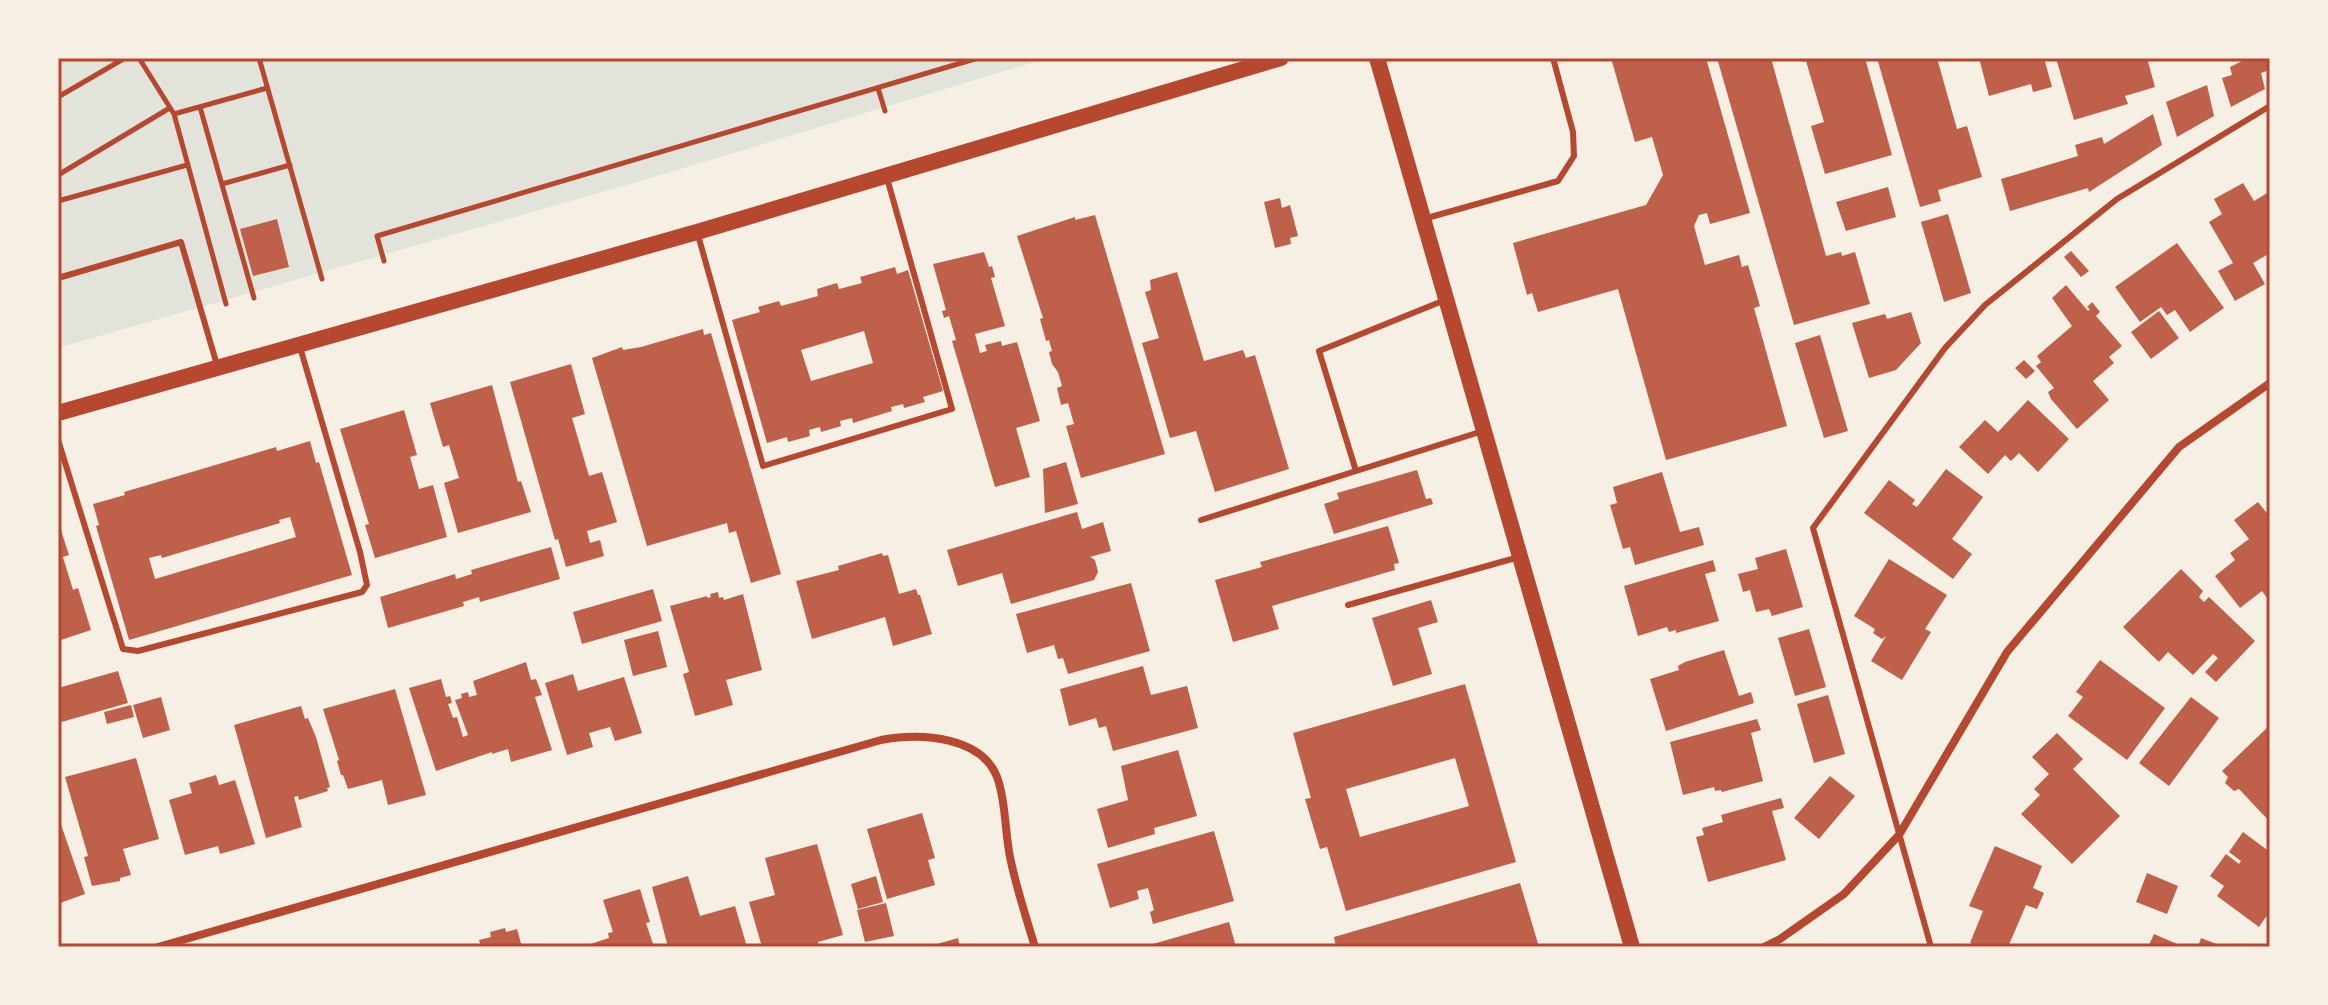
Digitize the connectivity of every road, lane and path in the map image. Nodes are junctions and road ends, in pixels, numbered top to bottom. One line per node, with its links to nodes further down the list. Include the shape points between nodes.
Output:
1 (125, 58): 10 (path)
2 (139, 58): 14 (path)
3 (259, 58): 8 (path)
4 (978, 58): 9 (path)
5 (1281, 58): 17 (main road)
6 (1377, 58): 21 (main road)
7 (1553, 58): 21 (lane, via 1573,132 1574,156 1558,181)
8 (267, 88): 12 (path); 16 (path)
9 (878, 88): 13 (path); 23 (path, via 377,236)
10 (58, 97)
11 (2270, 106): 39 (lane, via 2117,199 1985,305 1945,348 1813,528)
12 (200, 107): 14 (path); 19 (path)
13 (885, 111)
14 (171, 112): 15 (path); 18 (path)
15 (187, 165): 20 (path); 28 (path)
16 (290, 165): 19 (path); 25 (path)
17 (886, 174): 22 (main road); 22 (lane, via 952,409 763,466)
18 (58, 175)
19 (222, 184): 26 (path)
20 (58, 201)
21 (1423, 219): 27 (main road)
22 (697, 232): 29 (main road)
23 (384, 261)
24 (58, 278): 30 (lane, via 181,242)
25 (322, 279)
26 (254, 298)
27 (1446, 300): 33 (main road); 35 (lane, via 1319,351)
28 (226, 304)
29 (299, 344): 30 (main road); 34 (lane, via 360,552 367,585 362,592 138,651 123,649)
30 (218, 367): 32 (main road)
31 (2270, 383): 39 (street, via 2179,447 2007,652)
32 (58, 413)
33 (1483, 431): 35 (lane); 37 (main road)
34 (58, 440)
35 (1356, 471): 36 (lane)
36 (1201, 520)
37 (1519, 557): 38 (lane); 42 (main road)
38 (1348, 605)
39 (1899, 835): 43 (street, via 1844,894); 44 (lane)
40 (158, 947): 41 (street, via 909,735 961,744 983,758 998,779 1010,860)
41 (1035, 947)
42 (1632, 947)
43 (1764, 947)
44 (1931, 947)

